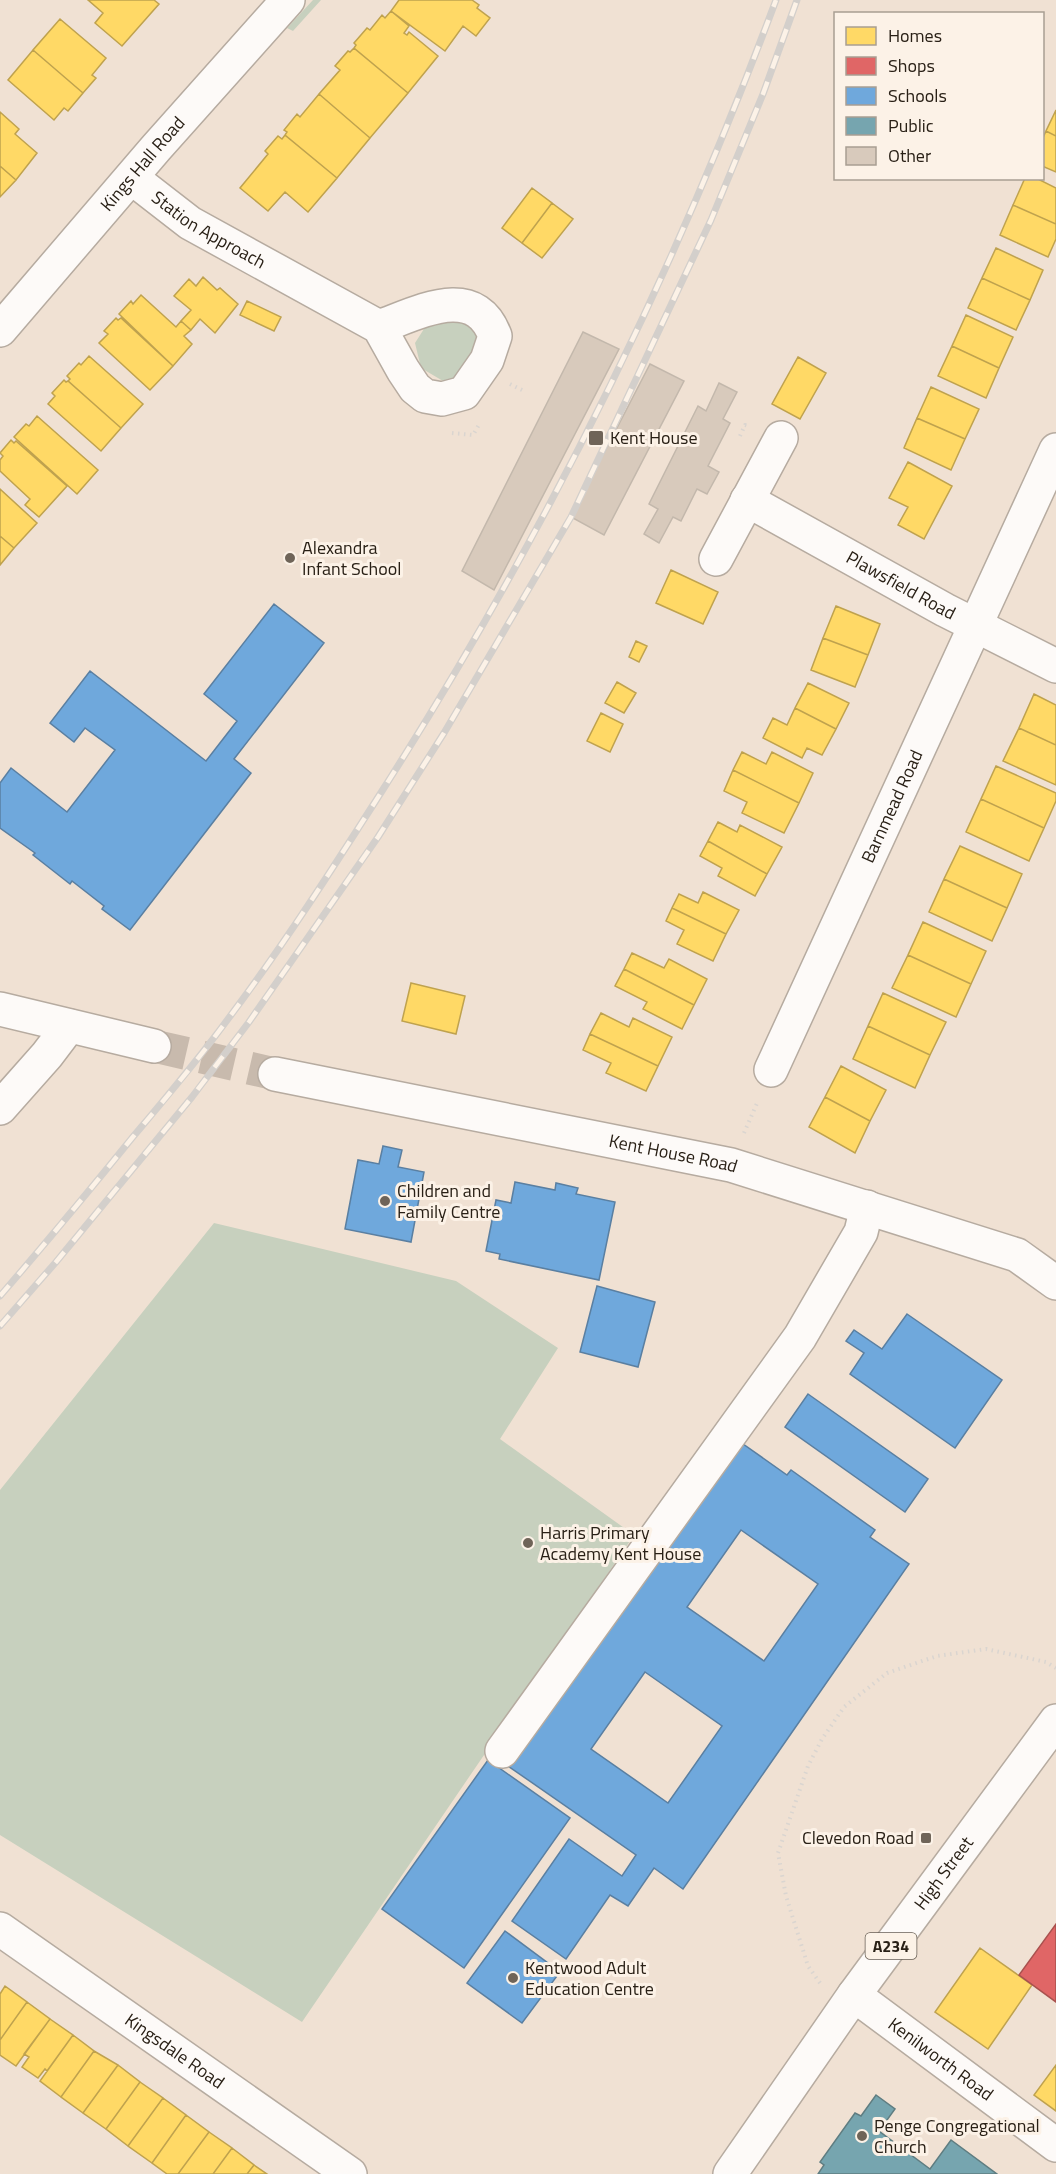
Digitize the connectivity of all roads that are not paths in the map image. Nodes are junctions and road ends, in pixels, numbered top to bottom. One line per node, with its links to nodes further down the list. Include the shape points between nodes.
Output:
1 (288, 0): 2 (street, Kings Hall Road)
2 (132, 178): 3 (street, Station Approach, via 190,223); 4 (street, Kings Hall Road)
3 (379, 327)
4 (0, 330)
5 (780, 438): 7 (street)
6 (1056, 450): 9 (street, Barnmead Road)
7 (747, 500): 8 (street); 9 (street, Plawsfield Road)
8 (716, 559)
9 (976, 624): 10 (street, Plawsfield Road); 14 (street, Barnmead Road)
10 (1056, 666)
11 (0, 1009): 12 (street)
12 (69, 1026): 13 (street); 16 (street)
13 (154, 1046)
14 (771, 1070)
15 (275, 1074): 17 (street, Kent House Road, via 731,1164)
16 (0, 1108)
17 (867, 1207): 18 (street, Kent House Road, via 1017,1254); 20 (street, via 861,1232 801,1337)
18 (1056, 1283)
19 (1054, 1729): 22 (street, High Street / A234)
20 (502, 1751)
21 (0, 1929): 24 (street, Kingsdale Road)
22 (851, 2001): 23 (street, Kenilworth Road); 25 (street, High Street / A234)
23 (1056, 2145)
24 (350, 2174)
25 (730, 2174)

